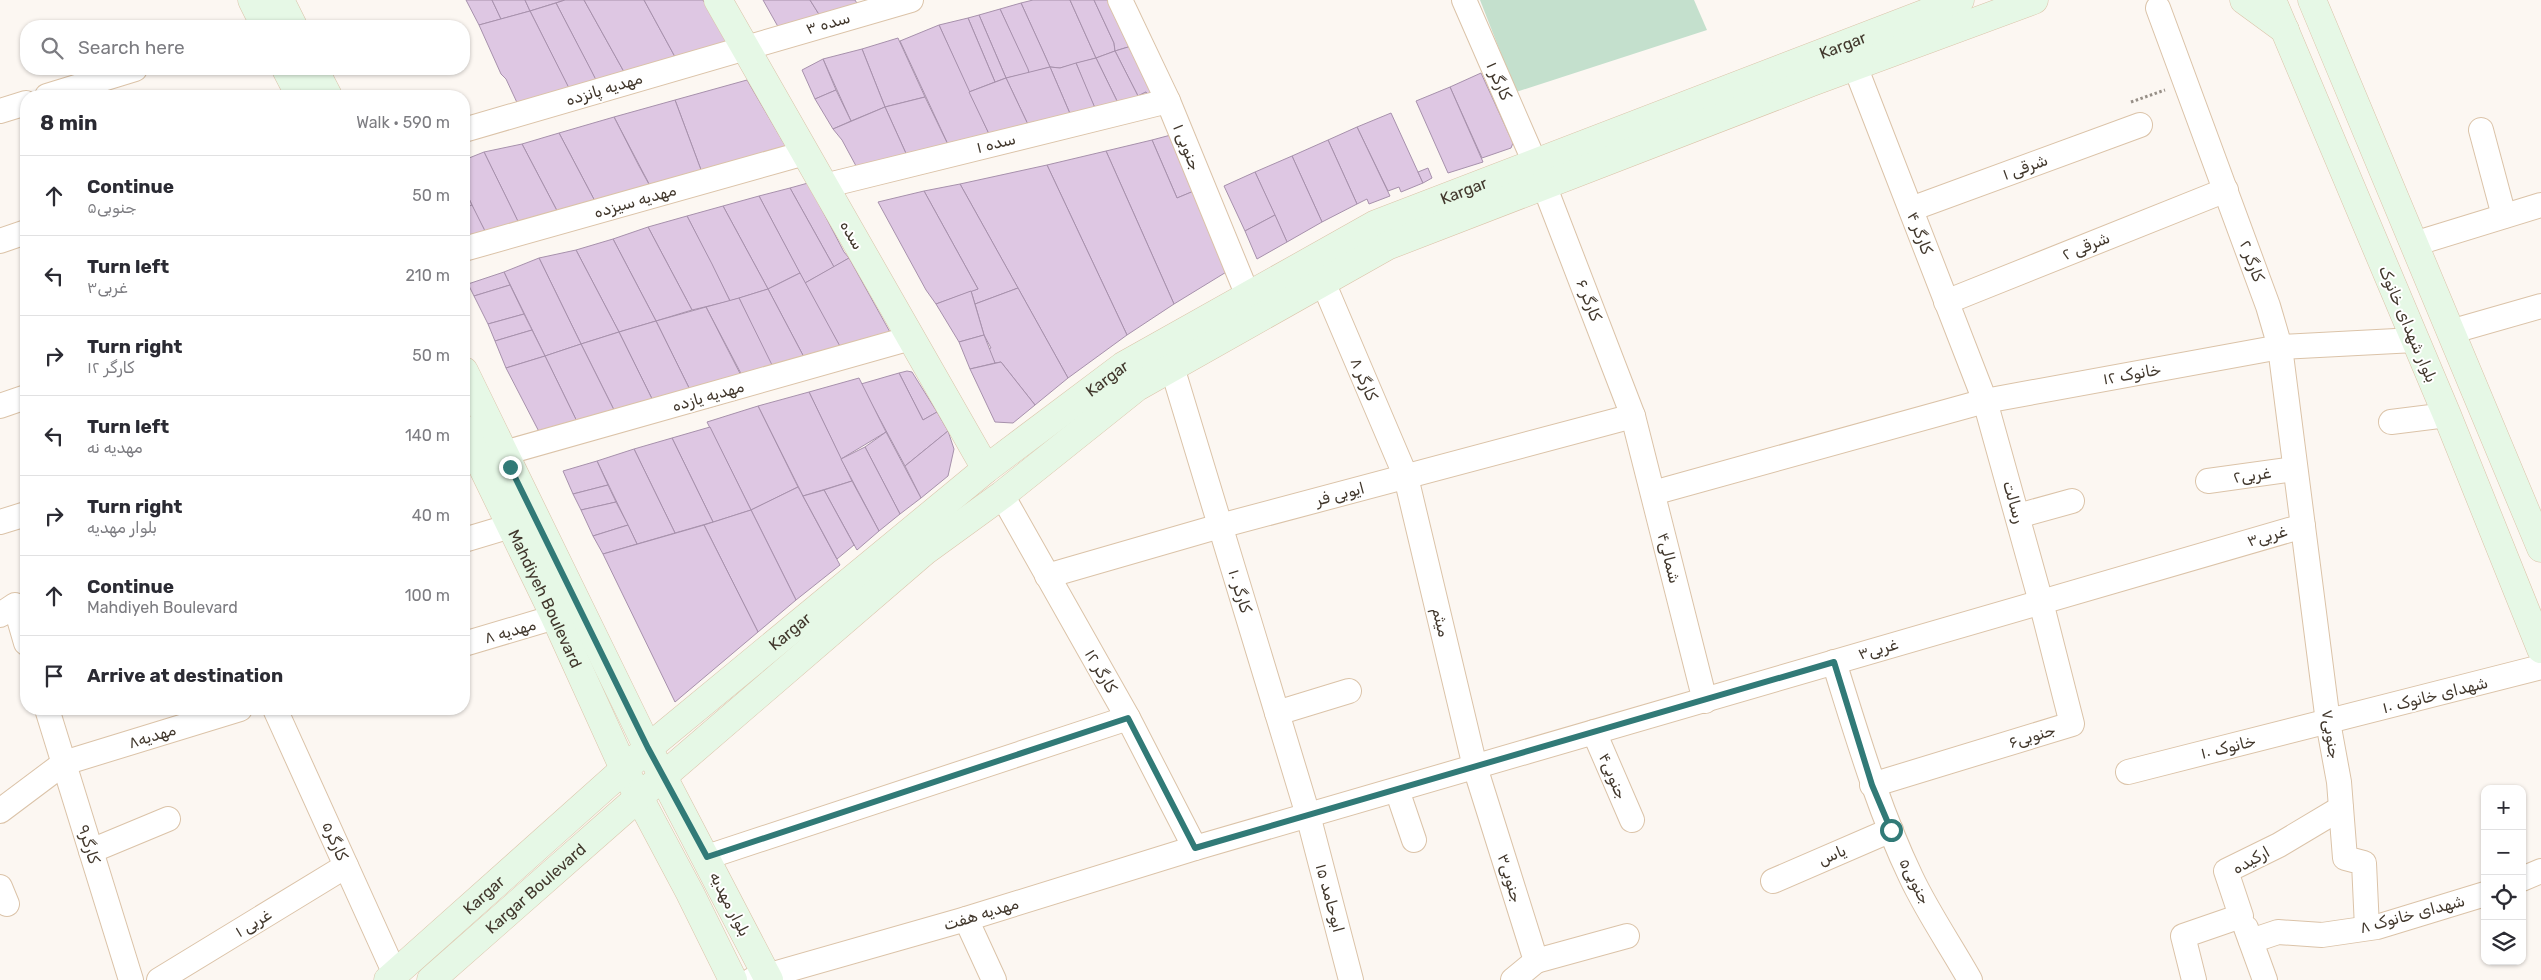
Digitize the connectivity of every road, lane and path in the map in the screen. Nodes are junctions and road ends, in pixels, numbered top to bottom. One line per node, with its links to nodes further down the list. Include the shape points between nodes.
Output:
1 (252, 0): 13 (main road)
2 (280, 0): 14 (main road)
3 (718, 0): 16 (main road, سده)
4 (911, 0): 16 (street, سده ۳)
5 (1120, 0): 25 (street, ۱ جنوبی)
6 (1464, 0): 32 (street, کارگر ۱)
7 (1960, 0): 32 (main road, Kargar)
8 (2034, 0): 17 (main road, Kargar)
9 (2244, 0): 15 (main road)
10 (2272, 0): 15 (main road, بلوار شهدای خانوک)
11 (2318, 5): 40 (main road)
12 (2158, 8): 21 (street, کارگر ۲)
13 (262, 20)
14 (290, 20)
15 (2287, 31): 48 (main road, بلوار شهدای خانوک)
16 (745, 47): 29 (street, مهدیه پانزده); 31 (main road, سده)
17 (1855, 66): 32 (main road, Kargar); 36 (street, کارگر ۴)
18 (115, 75): 22 (street)
19 (289, 75): 23 (main road)
20 (317, 75): 24 (main road)
21 (2186, 83): 28 (path, via 2130,102); 34 (street, کارگر ۲)
22 (67, 90)
23 (297, 90)
24 (325, 90)
25 (1168, 101): 33 (street, سده ۱); 43 (street, ۱ جنوبی)
26 (20, 105): 27 (street)
27 (0, 111)
28 (2140, 125): 36 (street, شرقی ۱)
29 (470, 128)
30 (2481, 130): 37 (street)
31 (806, 153): 33 (main road, سده); 41 (street, مهدیه سیزده)
32 (1540, 174): 42 (main road, Kargar, via 1387,246); 43 (main road, Kargar, via 1376,224); 56 (street, کارگر ۶)
33 (824, 186): 47 (main road, سده)
34 (2226, 190): 44 (street, شرقی ۲); 49 (street, کارگر ۲)
35 (2541, 205): 37 (street)
36 (1911, 210): 44 (street, کارگر ۴)
37 (2504, 216): 40 (street)
38 (20, 234): 39 (street)
39 (0, 241)
40 (2414, 244): 46 (main road)
41 (470, 247)
42 (1323, 282): 50 (main road, Kargar); 62 (street, کارگر ۸)
43 (1248, 296): 60 (main road, Kargar, via 1123,366)
44 (1946, 302): 53 (street, کارگر ۴)
45 (2541, 306): 46 (street)
46 (2450, 332): 67 (main road)
47 (911, 338): 59 (street, مهدیه یازده); 60 (main road, سده)
48 (2415, 340): 49 (street, خانوک ۱۲); 55 (main road, بلوار شهدای خانوک)
49 (2280, 347): 53 (street, خانوک ۱۲); 61 (street, کارگر ۲)
50 (1172, 367): 65 (main road, Kargar, via 1137,387); 72 (street, کارگر ۱۰)
51 (470, 383): 59 (main road, Mahdiyeh Boulevard)
52 (20, 399): 54 (street)
53 (1985, 401): 64 (street, خانوک ۱۲); 69 (street, رسالت)
54 (0, 406)
55 (2448, 415): 57 (street); 83 (main road, بلوار شهدای خانوک)
56 (1633, 416): 62 (street, ایوبی فر); 64 (street, شمالی۴)
57 (2391, 422)
58 (470, 441): 71 (main road, Mahdiyeh Boulevard)
59 (504, 453): 76 (main road, Mahdiyeh Boulevard)
60 (986, 469): 95 (main road, Kargar)
61 (2295, 469): 63 (street, غربی۲); 73 (street, کارگر ۲)
62 (1406, 476): 72 (street, ایوبی فر); 97 (street, میثم)
63 (2208, 480)
64 (1653, 493): 87 (street, شمالی۴)
65 (1002, 495): 77 (street, کارگر ۱۲); 100 (main road, Kargar, via 925,551)
66 (2072, 501): 69 (street)
67 (2533, 507): 75 (main road)
68 (20, 516): 70 (street)
69 (2018, 516): 78 (street, رسالت)
70 (0, 522)
71 (511, 526): 74 (street); 76 (main road, Mahdiyeh Boulevard)
72 (1220, 526): 77 (street, ایوبی فر); 88 (street, کارگر ۱۰)
73 (2303, 526): 78 (street, غربی۳); 93 (street, جنوبی۷)
74 (470, 538)
75 (2541, 548)
76 (546, 569): 80 (main road, Mahdiyeh Boulevard); 95 (main road, Mahdiyeh Boulevard)
77 (1047, 576): 92 (street, کارگر ۱۲)
78 (2041, 602): 84 (street, غربی۳); 101 (street, جنوبی۶, via 2072,724)
79 (7, 610): 81 (street)
80 (555, 617): 82 (street, مهدیه ۸); 98 (main road, Mahdiyeh Boulevard)
81 (20, 633)
82 (470, 642)
83 (2541, 649)
84 (1834, 662): 87 (street, غربی۳); 101 (street, جنوبی۵)
85 (2541, 667): 93 (street, شهدای خانوک ۱۰)
86 (1349, 691): 88 (street)
87 (1705, 701): 94 (street, غربی۳)
88 (1277, 713): 106 (street, کارگر ۱۰)
89 (49, 715): 96 (street, کارگر۹)
90 (220, 715): 96 (street, مهدیه۸)
91 (278, 715): 114 (street, کارگر۵)
92 (1128, 718): 111 (street, کارگر ۱۲); 113 (street)
93 (2328, 722): 99 (street, خانوک ۱۰); 104 (street, جنوبی۷)
94 (1594, 732): 97 (street, غربی۳); 108 (street, جنوبی۴)
95 (648, 748): 98 (main road, Kargar); 100 (main road, بلوار مهدیه)
96 (64, 763): 105 (street, مهدیه۸); 112 (street, کارگر۹)
97 (1476, 767): 102 (street, غربی۳); 126 (street, جنوبی۳)
98 (624, 769): 103 (main road, بلوار مهدیه); 116 (main road, Kargar)
99 (2128, 772)
100 (663, 776): 103 (main road, Kargar); 113 (main road, بلوار مهدیه)
101 (1872, 785): 109 (street, جنوبی۵)
102 (1397, 790): 106 (street, غربی۳); 110 (street)
103 (639, 797): 120 (main road, Kargar Boulevard); 132 (main road, بلوار مهدیه)
104 (2341, 808): 121 (street, ارکیده, via 2279,845 2226,871); 123 (street, جنوبی۷, via 2345,858 2364,863)
105 (0, 811)
106 (1308, 815): 111 (street, غربی۳); 134 (street, ابوحامد ۱۵)
107 (168, 819): 112 (street)
108 (1632, 820)
109 (1891, 830): 118 (street, یاس); 136 (street, جنوبی۵, via 1912,878)
110 (1414, 840)
111 (1195, 848): 122 (street, مهدیه هفت)
112 (91, 851): 129 (street, کارگر۹)
113 (707, 857): 128 (main road, بلوار مهدیه)
114 (346, 866): 127 (street, کارگر۵); 130 (street, ۱ غربی)
115 (2541, 871): 117 (street)
116 (504, 877): 120 (main road); 127 (main road, Kargar)
117 (2526, 877)
118 (1773, 881)
119 (2481, 895): 123 (street, شهدای خانوک ۸)
120 (523, 898): 131 (main road, Kargar Boulevard)
121 (2241, 916): 125 (street); 137 (street, via 2183,936)
122 (966, 919): 128 (street, مهدیه هفت); 133 (street)
123 (2367, 928): 125 (street, شهدای خانوک ۸, via 2322,935 2278,932)
124 (1627, 936): 126 (street)
125 (2251, 942): 138 (street)
126 (1536, 961): 135 (street)
127 (392, 977)
128 (762, 978)
129 (131, 980)
130 (159, 980)
131 (431, 980)
132 (733, 980)
133 (994, 980)
134 (1351, 980)
135 (1513, 980)
136 (1970, 980)
137 (2194, 980)
138 (2265, 980)

